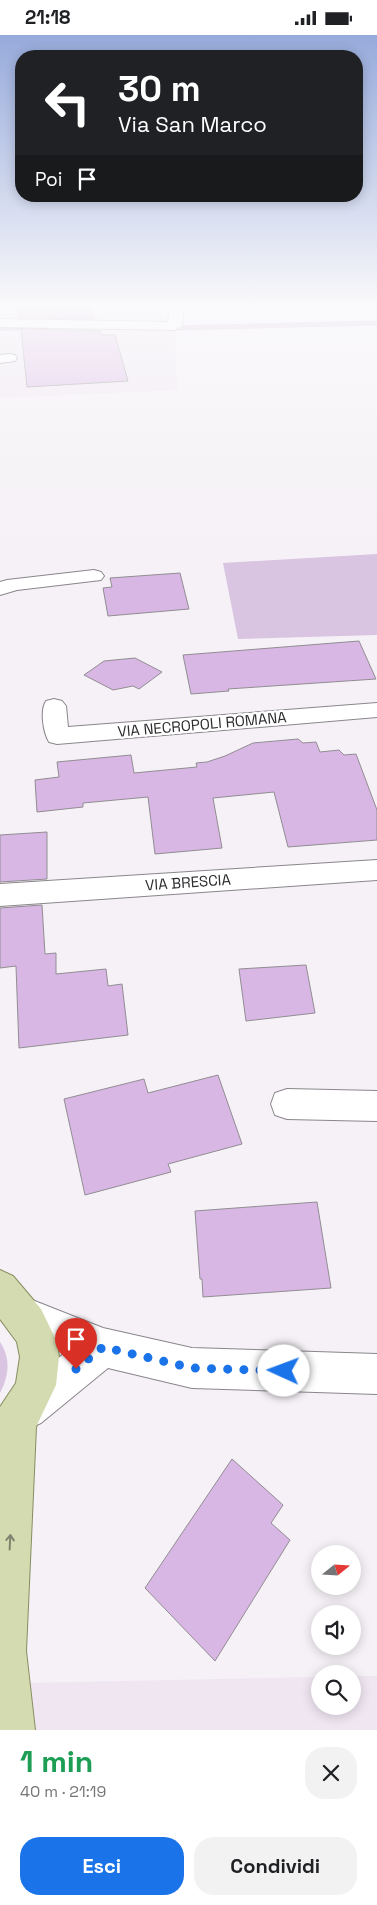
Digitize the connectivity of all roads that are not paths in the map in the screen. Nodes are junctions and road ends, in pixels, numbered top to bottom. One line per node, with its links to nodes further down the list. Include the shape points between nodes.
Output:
1 (94, 575): 2 (street, via 14,584)
2 (0, 589)
3 (54, 706): 4 (street, VIA NECROPOLI ROMANA, via 57,736)
4 (377, 710)
5 (377, 870): 6 (street, VIA BRESCIA)
6 (0, 895)
7 (287, 1104): 8 (street)
8 (377, 1105)
9 (8, 1302): 10 (street); 12 (main road, via 32,1330 38,1347 39,1367 36,1386)
10 (103, 1347): 11 (street, via 192,1368); 12 (street)
11 (377, 1375)
12 (13, 1424): 13 (main road, one-way to 12, via 3,1651)
13 (11, 1730)

